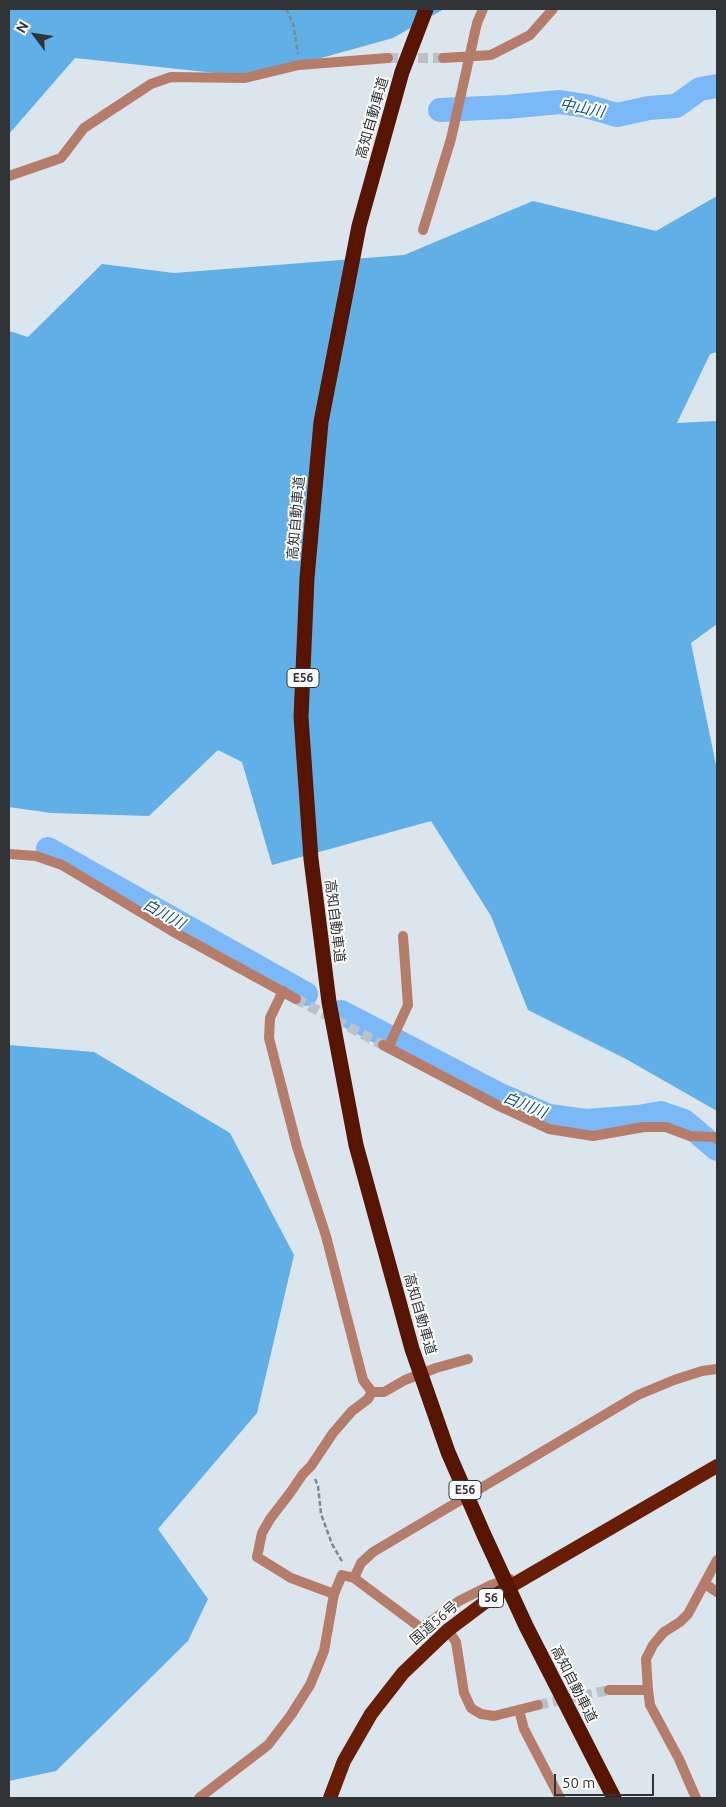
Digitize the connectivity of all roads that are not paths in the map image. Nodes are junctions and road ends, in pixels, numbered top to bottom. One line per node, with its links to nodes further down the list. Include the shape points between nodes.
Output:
1 (426, 9): 32 (highway, 高知自動車道 / E56, via 402,72 359,226 321,422 307,578 302,717 311,859 329,1002 356,1145 412,1350 448,1452 526,1626)
2 (483, 9): 4 (street)
3 (554, 9): 4 (street, via 530,35 491,56)
4 (470, 57): 6 (street); 8 (street)
5 (388, 58): 7 (street, via 299,65 245,78 171,76 151,84 84,128 61,158)
6 (443, 58)
7 (9, 176)
8 (424, 230)
9 (9, 854): 11 (street, via 36,856 62,864 172,931)
10 (403, 936): 13 (street, via 408,1005 385,1046 550,1129 593,1136 644,1127 666,1127 690,1136)
11 (283, 991): 12 (street); 16 (street, via 270,1018 269,1038 363,1380)
12 (296, 999)
13 (716, 1138)
14 (468, 1359): 16 (street, via 405,1380 384,1392)
15 (717, 1369): 20 (street, via 674,1380 630,1400 373,1552 360,1563)
16 (372, 1392): 23 (street, via 333,1433 270,1518 262,1533 257,1557 291,1578)
17 (717, 1466): 19 (highway, 国道56号 / 56)
18 (717, 1560): 21 (street)
19 (536, 1571): 20 (street, via 491,1585 459,1601 421,1628); 24 (highway, 国道56号 / 56, via 492,1597)
20 (354, 1578): 23 (street, via 342,1575)
21 (705, 1584): 22 (street); 26 (street, via 688,1614 653,1645 646,1659)
22 (717, 1592)
23 (334, 1594): 29 (street, via 324,1651 310,1685 291,1715 268,1745)
24 (448, 1630): 28 (street, via 456,1642 464,1693 471,1708 494,1716); 30 (highway, 国道56号 / 56, via 403,1673 371,1714 344,1761)
25 (609, 1690): 26 (street)
26 (648, 1690): 33 (street, via 650,1705)
27 (538, 1705): 28 (street)
28 (519, 1710): 31 (street, via 524,1729)
29 (199, 1798)
30 (330, 1798)
31 (560, 1798)
32 (614, 1798)
33 (696, 1798)

